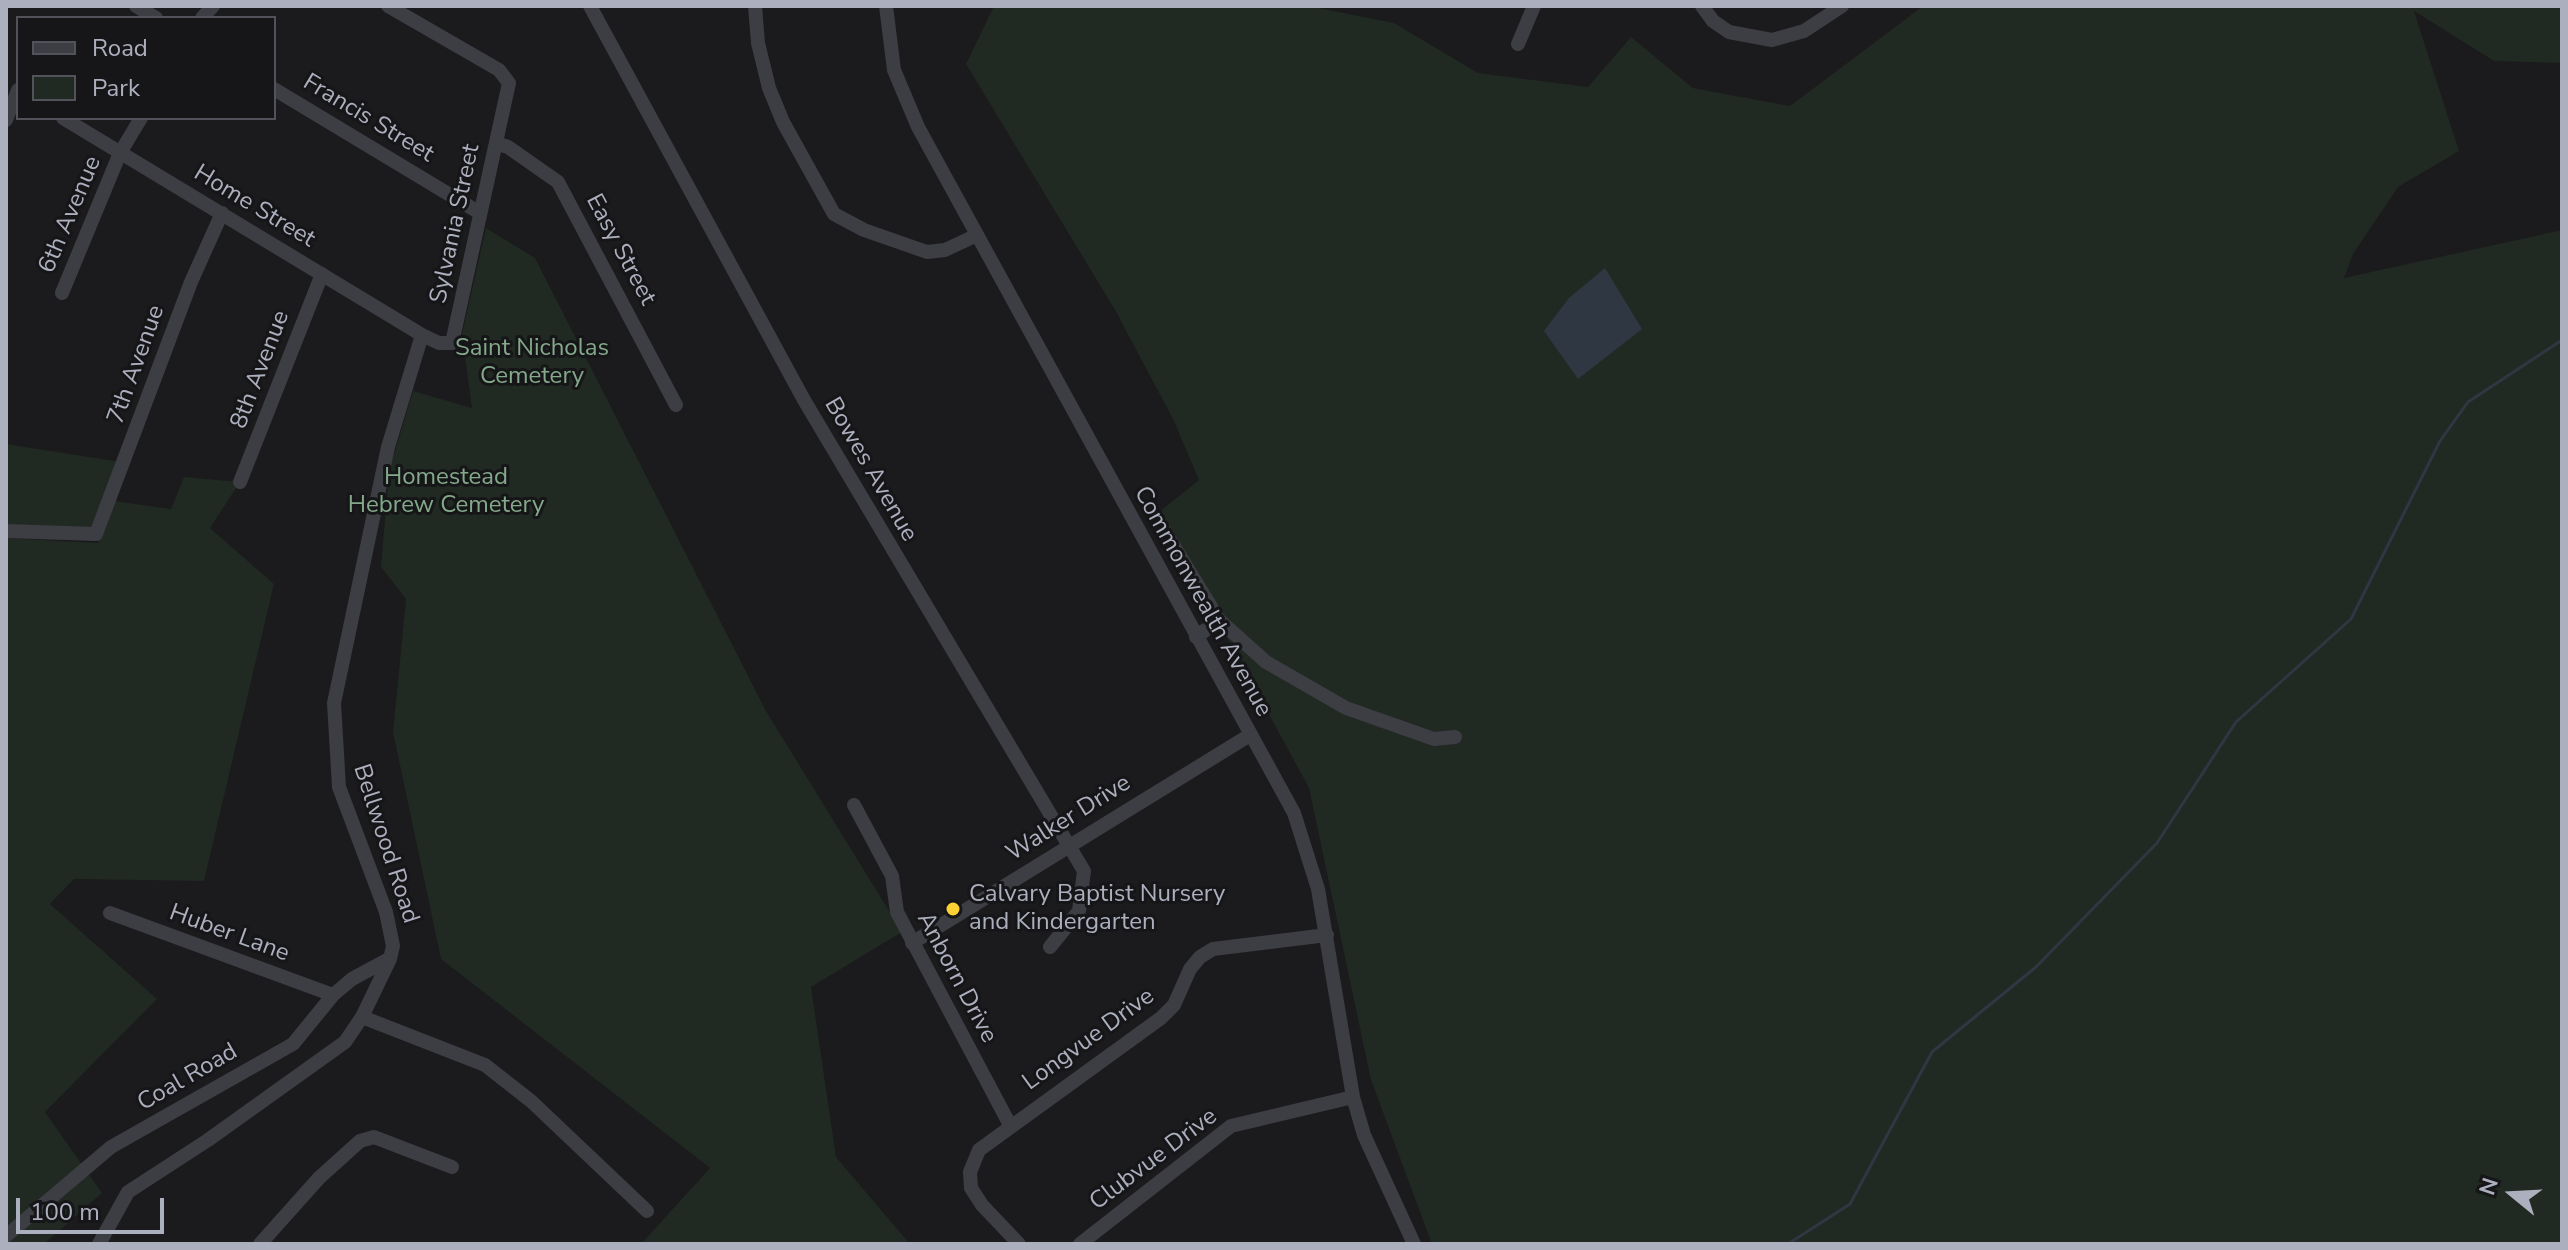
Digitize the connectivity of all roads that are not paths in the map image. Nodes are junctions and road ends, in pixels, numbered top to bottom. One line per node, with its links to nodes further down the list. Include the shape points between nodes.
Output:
1 (388, 6): 14 (street, Sylvania Street, via 499,70 509,83)
2 (590, 6): 31 (street, Bowes Avenue, via 804,400)
3 (755, 6): 18 (street, via 769,88 834,214 927,252)
4 (886, 6): 18 (street, Commonwealth Avenue, via 901,90)
5 (1534, 6): 8 (street)
6 (1702, 6): 7 (street, via 1729,32 1772,40 1804,31)
7 (1842, 6)
8 (1518, 44)
9 (276, 90): 17 (street, Francis Street)
10 (16, 95): 11 (street)
11 (6, 120)
12 (66, 120): 15 (street, Home Street)
13 (140, 120): 15 (street, 6th Avenue)
14 (496, 143): 17 (street, Sylvania Street); 22 (street, Easy Street, via 558,182)
15 (120, 153): 16 (street, Home Street); 20 (street, 6th Avenue)
16 (222, 213): 19 (street, Home Street); 25 (street, 7th Avenue, via 96,534)
17 (480, 213): 21 (street, Sylvania Street, via 452,343)
18 (977, 235): 27 (street, Commonwealth Avenue)
19 (322, 274): 21 (street, Home Street); 23 (street, 8th Avenue)
20 (62, 293)
21 (422, 335): 36 (street, Bellwood Road, via 388,447 334,703 339,787 386,912 393,946)
22 (676, 405)
23 (240, 482)
24 (1156, 517): 26 (street)
25 (6, 531)
26 (1219, 620): 27 (street); 29 (street, via 1266,662 1346,708 1434,739)
27 (1196, 637): 28 (street, Commonwealth Avenue)
28 (1250, 735): 31 (street, Walker Drive); 33 (street, Commonwealth Avenue, via 1294,813)
29 (1455, 737)
30 (854, 805): 34 (street, Anborn Drive, via 892,876 897,912)
31 (1070, 843): 34 (street, Walker Drive); 35 (street, Bowes Avenue, via 1084,871 1084,893 1079,911)
32 (110, 913): 37 (street, Huber Lane)
33 (1327, 935): 39 (street, Commonwealth Avenue); 40 (street, Longvue Drive, via 1213,949 1190,969 1174,1005 1161,1018)
34 (912, 943): 40 (street, Anborn Drive)
35 (1050, 947)
36 (390, 959): 37 (street, Coal Road); 38 (street, Bellwood Road)
37 (333, 995): 43 (street, Coal Road, via 293,1044 111,1147)
38 (362, 1017): 42 (street, via 485,1065 531,1101); 44 (street, Bellwood Road, via 345,1042 128,1192)
39 (1353, 1097): 47 (street, Clubvue Drive, via 1231,1126); 48 (street, Commonwealth Avenue, via 1364,1135)
40 (1010, 1125): 46 (street, Longvue Drive, via 979,1150 970,1172 971,1188)
41 (452, 1167): 45 (street, via 374,1137 360,1141 327,1169)
42 (647, 1211)
43 (6, 1236)
44 (99, 1244)
45 (260, 1244)
46 (1019, 1244)
47 (1080, 1244)
48 (1414, 1244)

